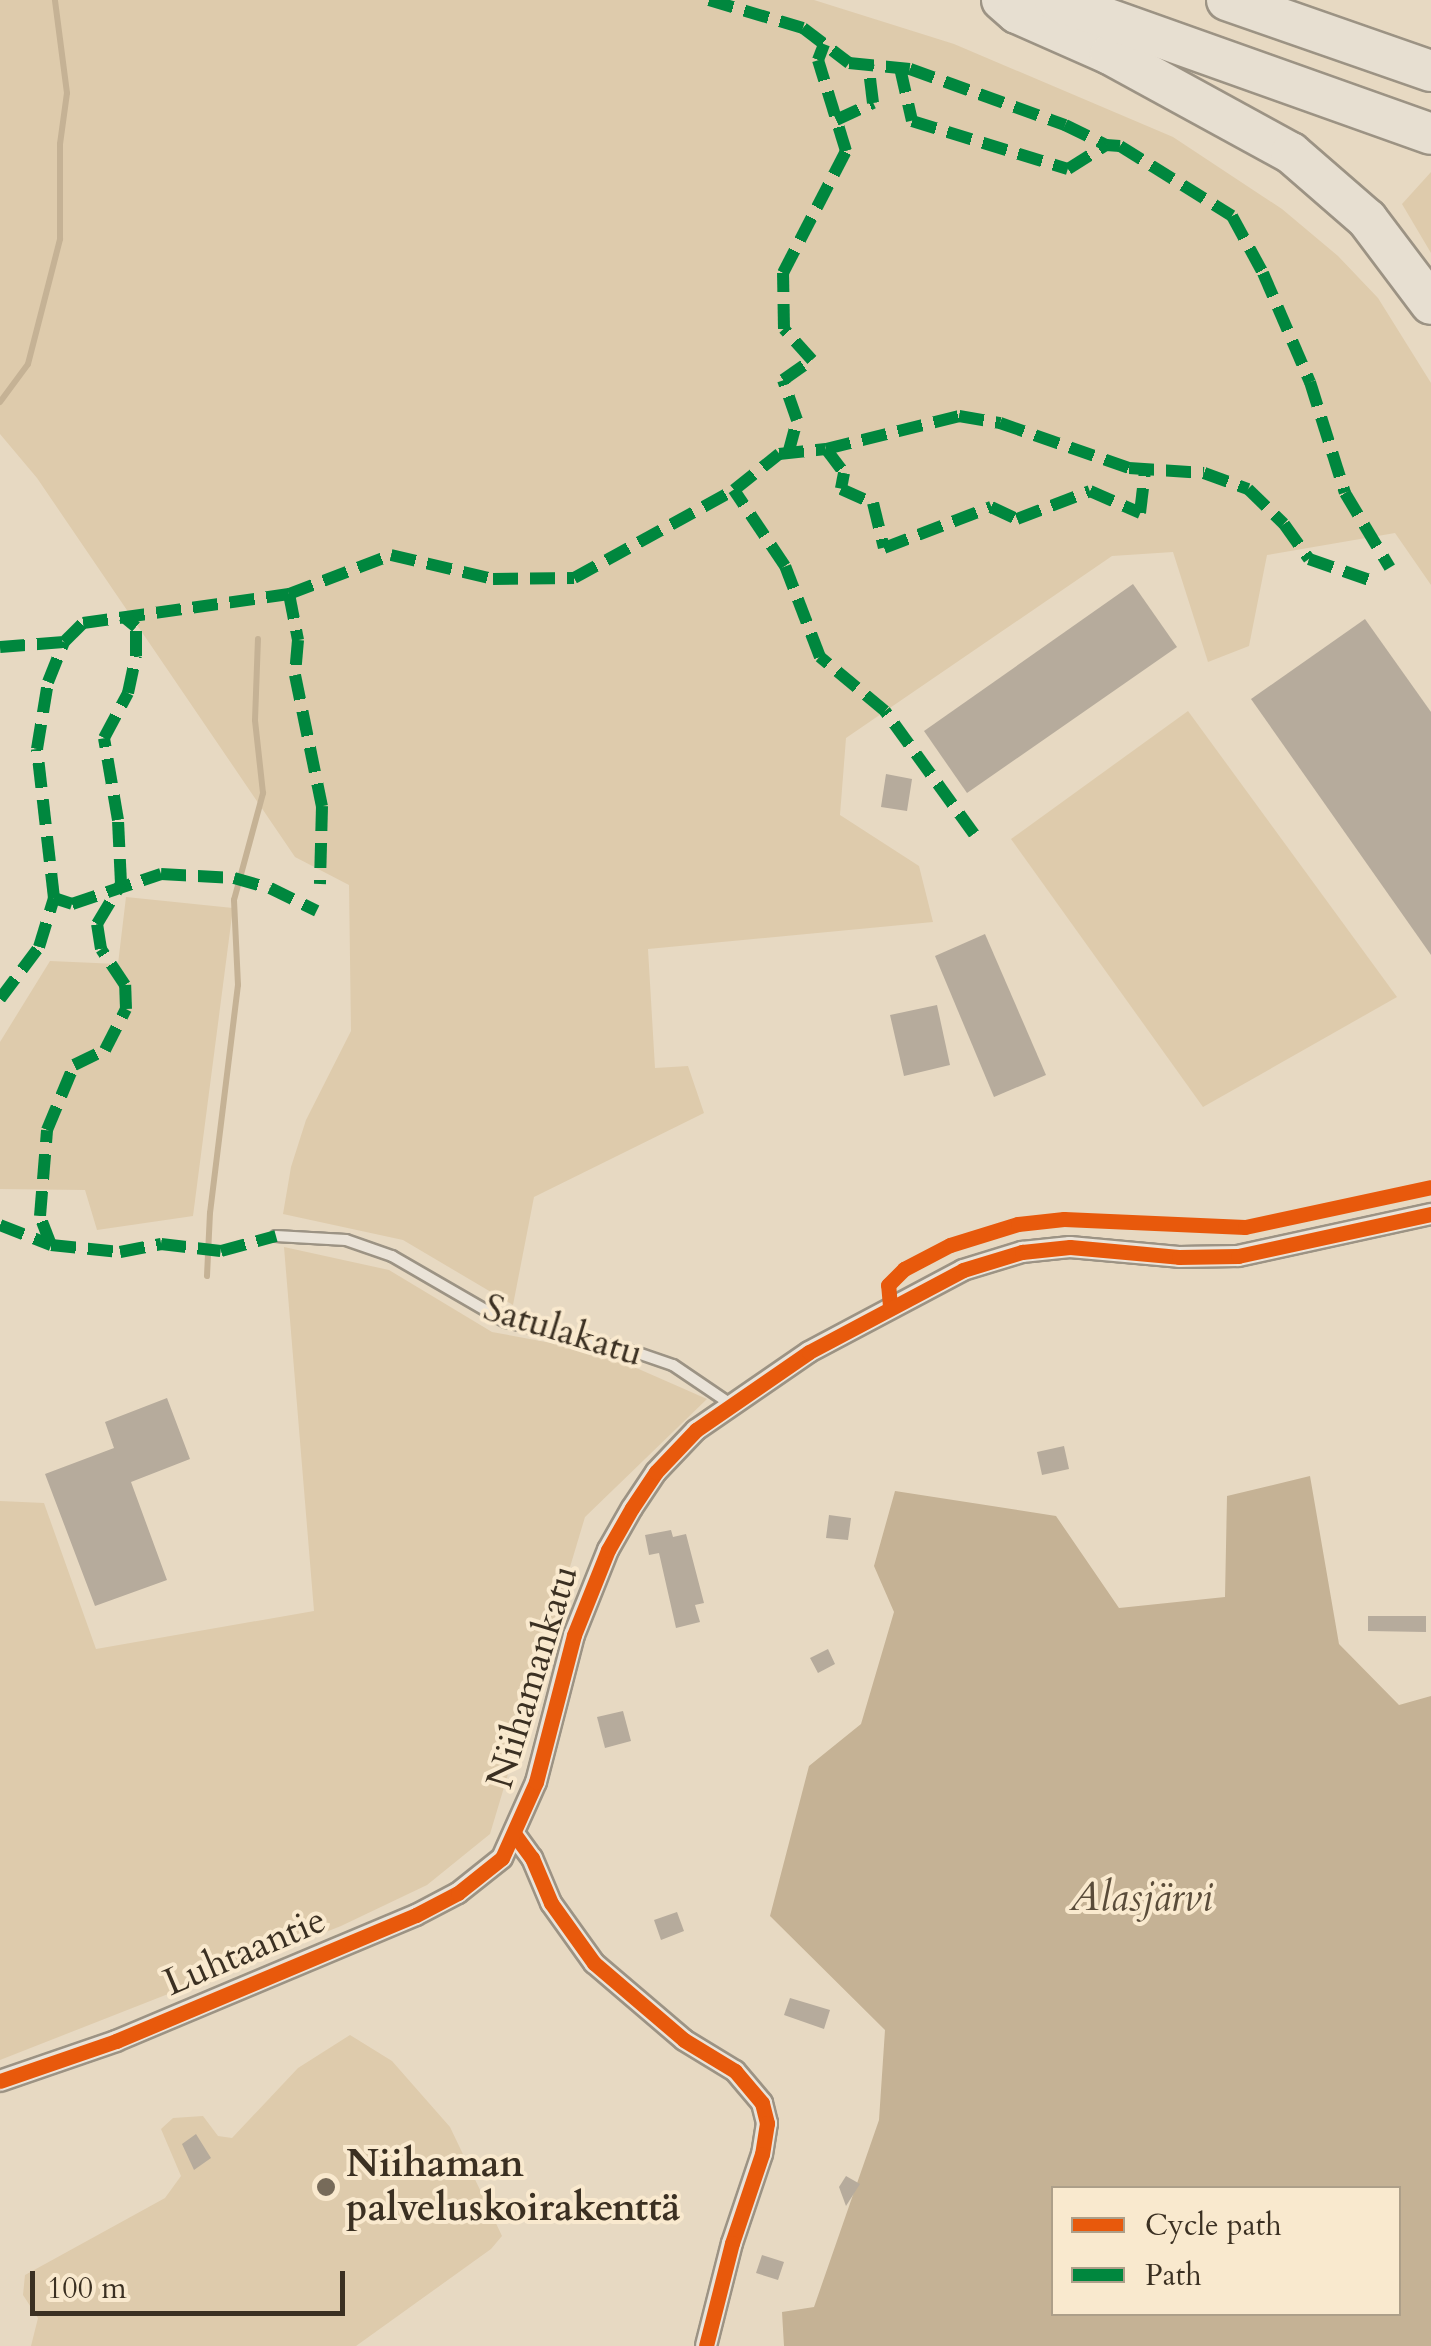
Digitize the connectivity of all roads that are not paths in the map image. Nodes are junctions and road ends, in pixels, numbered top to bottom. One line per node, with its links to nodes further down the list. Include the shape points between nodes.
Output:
1 (1002, 0): 8 (highway, via 1291,154 1367,219)
2 (1055, 0): 7 (highway)
3 (1227, 0): 4 (highway)
4 (1320, 32): 5 (highway); 6 (highway)
5 (1431, 56)
6 (1431, 71)
7 (1431, 134)
8 (1431, 304)
9 (1431, 1214): 11 (street, Niihamankatu, via 1238,1256 1070,1247 1022,1252 963,1270 890,1306)
10 (276, 1236): 11 (lane, Satulakatu, via 346,1240 392,1256 506,1322 673,1365)
11 (732, 1404): 12 (street, Niihamankatu, via 656,1472 608,1550 574,1635)
12 (516, 1836): 13 (street, Niihamankatu); 15 (street, via 551,1903 594,1963 684,2040 735,2072 762,2103 762,2154)
13 (502, 1858): 14 (street, Luhtaantie, via 458,1894 416,1916 116,2041)
14 (0, 2081)
15 (706, 2346)

